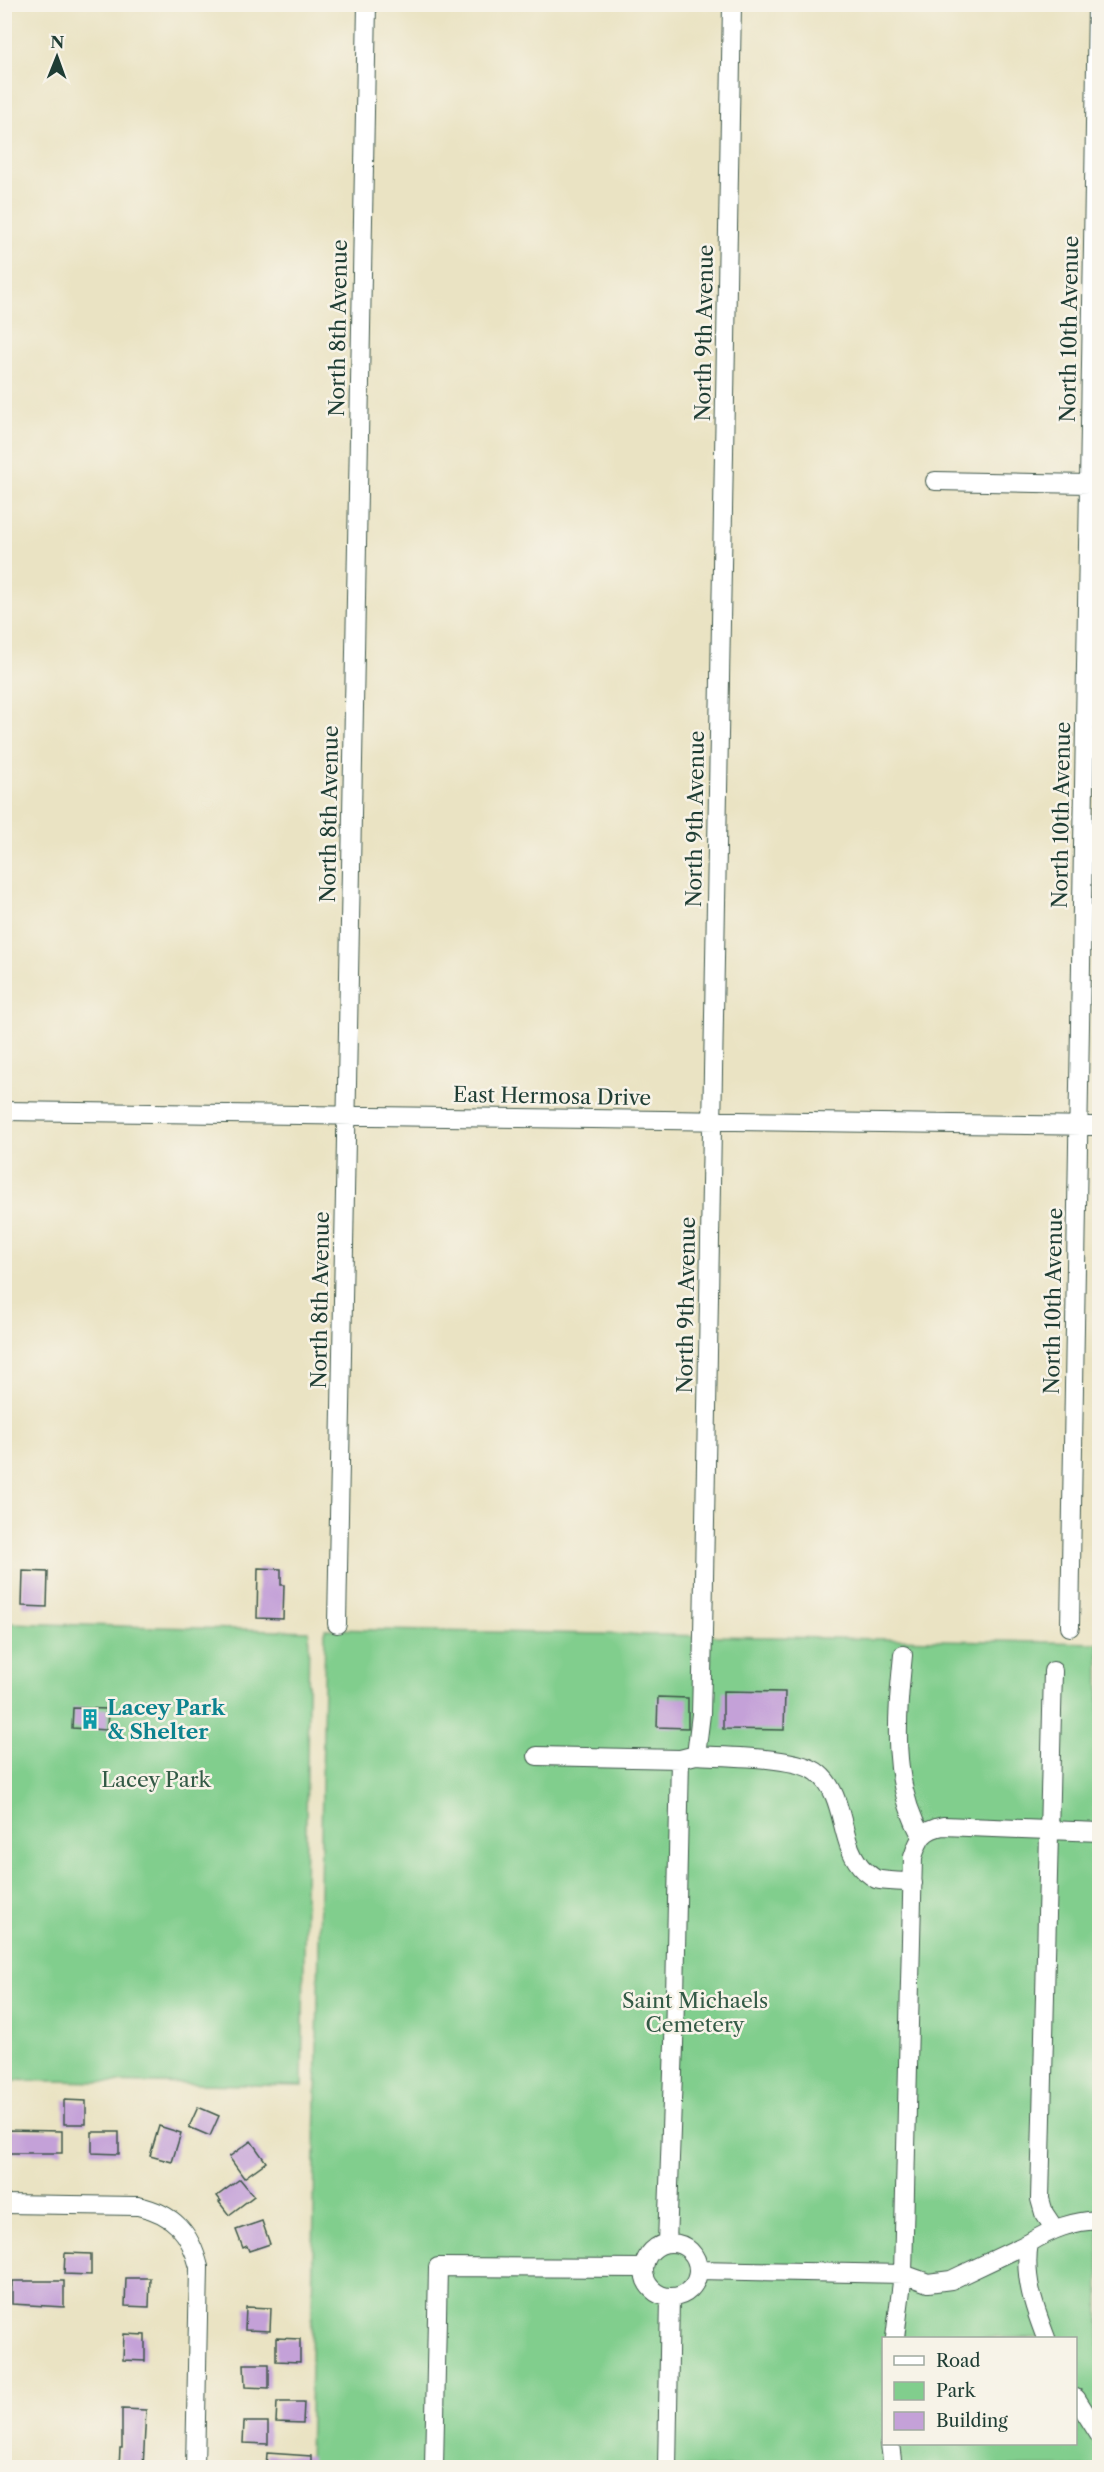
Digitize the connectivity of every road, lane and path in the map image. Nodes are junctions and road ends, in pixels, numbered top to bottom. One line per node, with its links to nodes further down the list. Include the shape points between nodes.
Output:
1 (367, 4): 7 (street, North 8th Avenue)
2 (732, 4): 8 (street, North 9th Avenue)
3 (1097, 4): 5 (street, North 10th Avenue)
4 (935, 481): 5 (street)
5 (1089, 484): 9 (street, North 10th Avenue)
6 (4, 1111): 7 (street, East Hermosa Drive)
7 (346, 1116): 8 (street, East Hermosa Drive); 11 (street, North 8th Avenue)
8 (712, 1121): 9 (street, East Hermosa Drive); 16 (street, North 9th Avenue, via 701,1714)
9 (1078, 1126): 10 (street, East Hermosa Drive); 12 (street, North 10th Avenue)
10 (1100, 1126)
11 (337, 1624)
12 (1070, 1627)
13 (903, 1655): 19 (street, via 898,1749 905,1796)
14 (1053, 1671): 17 (street)
15 (537, 1756): 16 (street)
16 (688, 1757): 20 (street, via 796,1763 818,1773 830,1789 847,1845 857,1863 874,1878); 25 (street, North 9th Avenue)
17 (1047, 1830): 18 (street); 19 (street, via 943,1826 929,1829); 23 (street, via 1040,2199)
18 (1100, 1832)
19 (922, 1837): 20 (street, via 913,1857)
20 (913, 1882): 28 (street)
21 (4, 2204): 35 (street, via 138,2206 157,2210 194,2245 199,2267)
22 (1100, 2220): 23 (street, via 1078,2220)
23 (1054, 2228): 24 (street)
24 (1029, 2242): 28 (street, via 951,2280 928,2283); 31 (street, via 1025,2262)
25 (666, 2243): 26 (street, via 650,2252); 27 (street, via 676,2243 691,2253)
26 (643, 2268): 29 (street, via 648,2285); 36 (street, via 438,2267)
27 (698, 2270): 28 (street); 29 (street, via 693,2286)
28 (903, 2274): 30 (street)
29 (670, 2297): 37 (street)
30 (895, 2337)
31 (1046, 2337)
32 (1077, 2400): 33 (street)
33 (1100, 2436)
34 (890, 2445): 38 (street)
35 (195, 2468)
36 (434, 2468)
37 (667, 2468)
38 (893, 2468)

